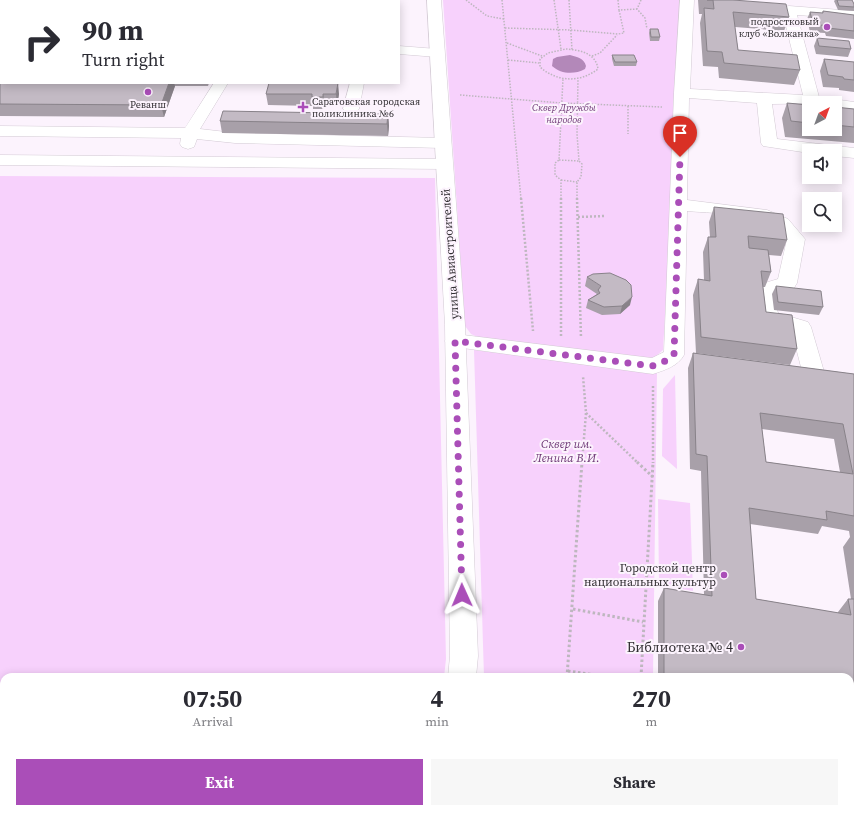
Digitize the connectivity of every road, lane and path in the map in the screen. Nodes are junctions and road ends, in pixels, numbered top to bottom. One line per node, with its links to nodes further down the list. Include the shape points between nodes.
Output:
1 (434, 0): 22 (main road, улица Авиастроителей)
2 (466, 0): 12 (path, via 486,17 493,20)
3 (502, 0): 12 (path)
4 (554, 0): 15 (path)
5 (568, 0): 16 (path)
6 (618, 0): 10 (path)
7 (641, 0): 9 (path)
8 (687, 0): 32 (main road)
9 (637, 9): 10 (path); 14 (path, via 644,18)
10 (619, 10): 17 (path, via 624,33)
11 (854, 15): 34 (main road, via 789,10)
12 (504, 19): 13 (path)
13 (505, 28): 15 (path); 18 (path)
14 (647, 29)
15 (558, 30): 16 (path); 19 (path)
16 (571, 30): 17 (path); 21 (path)
17 (618, 34): 25 (path, via 600,53)
18 (507, 43): 24 (path); 26 (path)
19 (560, 49): 21 (path); 24 (path)
20 (400, 50): 22 (main road)
21 (572, 50): 25 (path)
22 (437, 53): 23 (main road); 48 (main road, улица Авиастроителей)
23 (400, 54)
24 (542, 56): 27 (path)
25 (592, 56): 29 (path, via 598,64 598,69 588,77)
26 (508, 60): 27 (path); 35 (path)
27 (539, 63): 28 (path, via 544,71)
28 (563, 78): 29 (path); 38 (path)
29 (578, 79): 39 (path)
30 (220, 84): 46 (main road)
31 (358, 84): 44 (main road)
32 (682, 93): 36 (main road); 57 (main road)
33 (457, 95): 35 (path)
34 (811, 96)
35 (512, 99): 38 (path); 63 (path)
36 (764, 99): 37 (main road); 49 (main road, via 769,143)
37 (802, 100)
38 (562, 103): 39 (path); 51 (path)
39 (579, 103): 41 (path); 53 (path)
40 (842, 105): 43 (main road)
41 (628, 106): 42 (path); 47 (path)
42 (663, 107)
43 (854, 107)
44 (351, 109)
45 (0, 131): 46 (main road)
46 (190, 133): 48 (main road, via 235,138); 52 (main road)
47 (628, 134)
48 (443, 143): 54 (main road, улица Авиастроителей)
49 (854, 153)
50 (0, 160): 52 (main road)
51 (559, 160): 53 (path); 55 (path, via 555,163 555,175)
52 (184, 161): 54 (main road)
53 (579, 161): 56 (path, via 582,164 581,177)
54 (444, 164): 61 (main road, улица Авиастроителей)
55 (561, 180): 56 (path); 60 (path)
56 (577, 182): 59 (path)
57 (678, 204): 64 (main road, via 682,356); 65 (main road, via 761,214 782,223 790,230 796,239 787,283 762,291 768,318 801,327 824,377)
58 (605, 216): 59 (path)
59 (578, 217): 62 (path)
60 (561, 340)
61 (455, 341): 63 (main road); 71 (main road, улица Авиастроителей)
62 (581, 351): 63 (main road); 64 (main road); 66 (path)
63 (533, 352)
64 (652, 366): 67 (path)
65 (791, 372)
66 (586, 414): 67 (path); 68 (path)
67 (653, 478): 69 (path)
68 (573, 609): 69 (path); 70 (path)
69 (643, 622): 73 (path)
70 (568, 671): 72 (path)
71 (462, 673)
72 (582, 673)
73 (641, 673)

